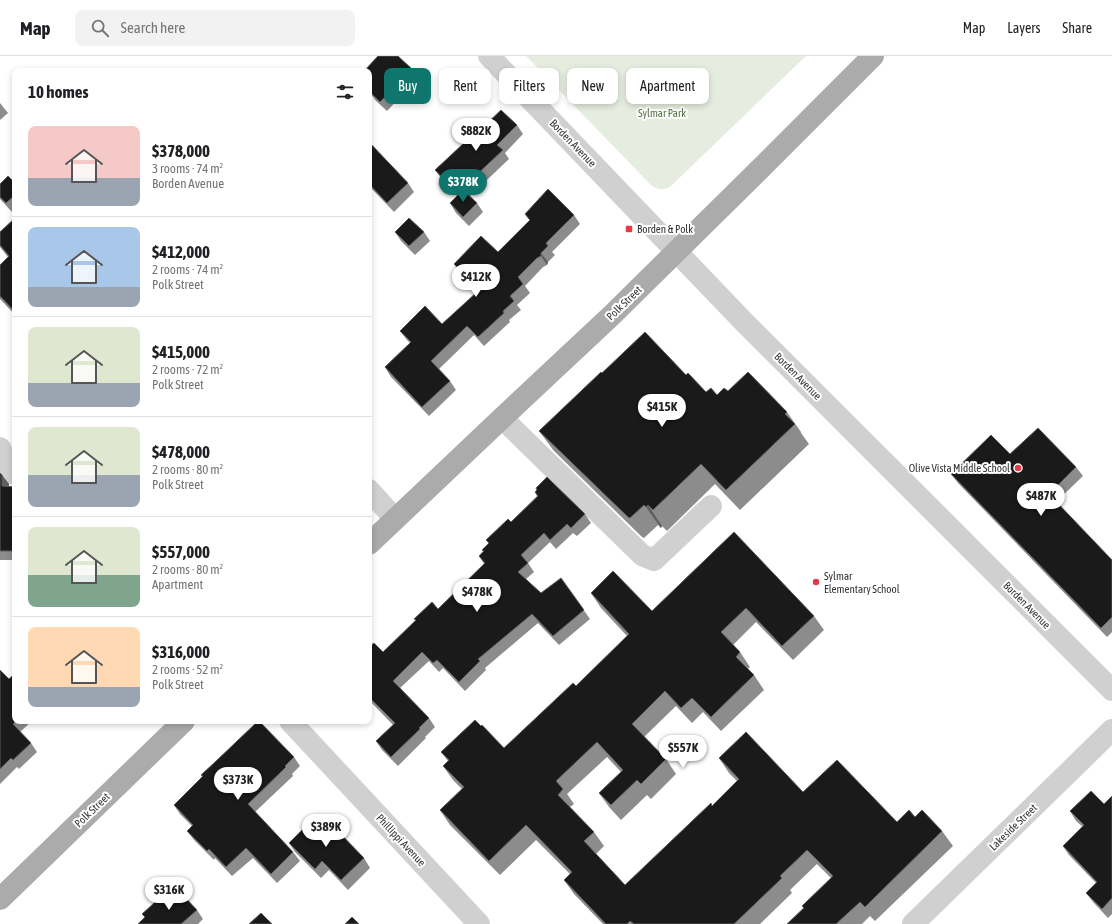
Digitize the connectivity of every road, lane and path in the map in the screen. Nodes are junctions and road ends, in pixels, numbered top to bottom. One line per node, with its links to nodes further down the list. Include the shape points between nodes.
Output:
1 (490, 56): 3 (street, Borden Avenue)
2 (873, 56): 3 (main road, Polk Street)
3 (677, 252): 4 (main road, Polk Street); 11 (street, Borden Avenue, via 748,327)
4 (502, 418): 8 (street, via 642,555 654,560); 9 (main road, Polk Street)
5 (0, 448): 6 (street)
6 (12, 470)
7 (372, 493): 9 (street)
8 (711, 506)
9 (395, 519): 10 (main road, Polk Street)
10 (372, 541)
11 (1112, 690)
12 (181, 724): 15 (main road, Polk Street)
13 (293, 724): 16 (street, Phillippi Avenue)
14 (1112, 730): 17 (street, Lakeside Street)
15 (0, 899)
16 (479, 924)
17 (913, 924)

